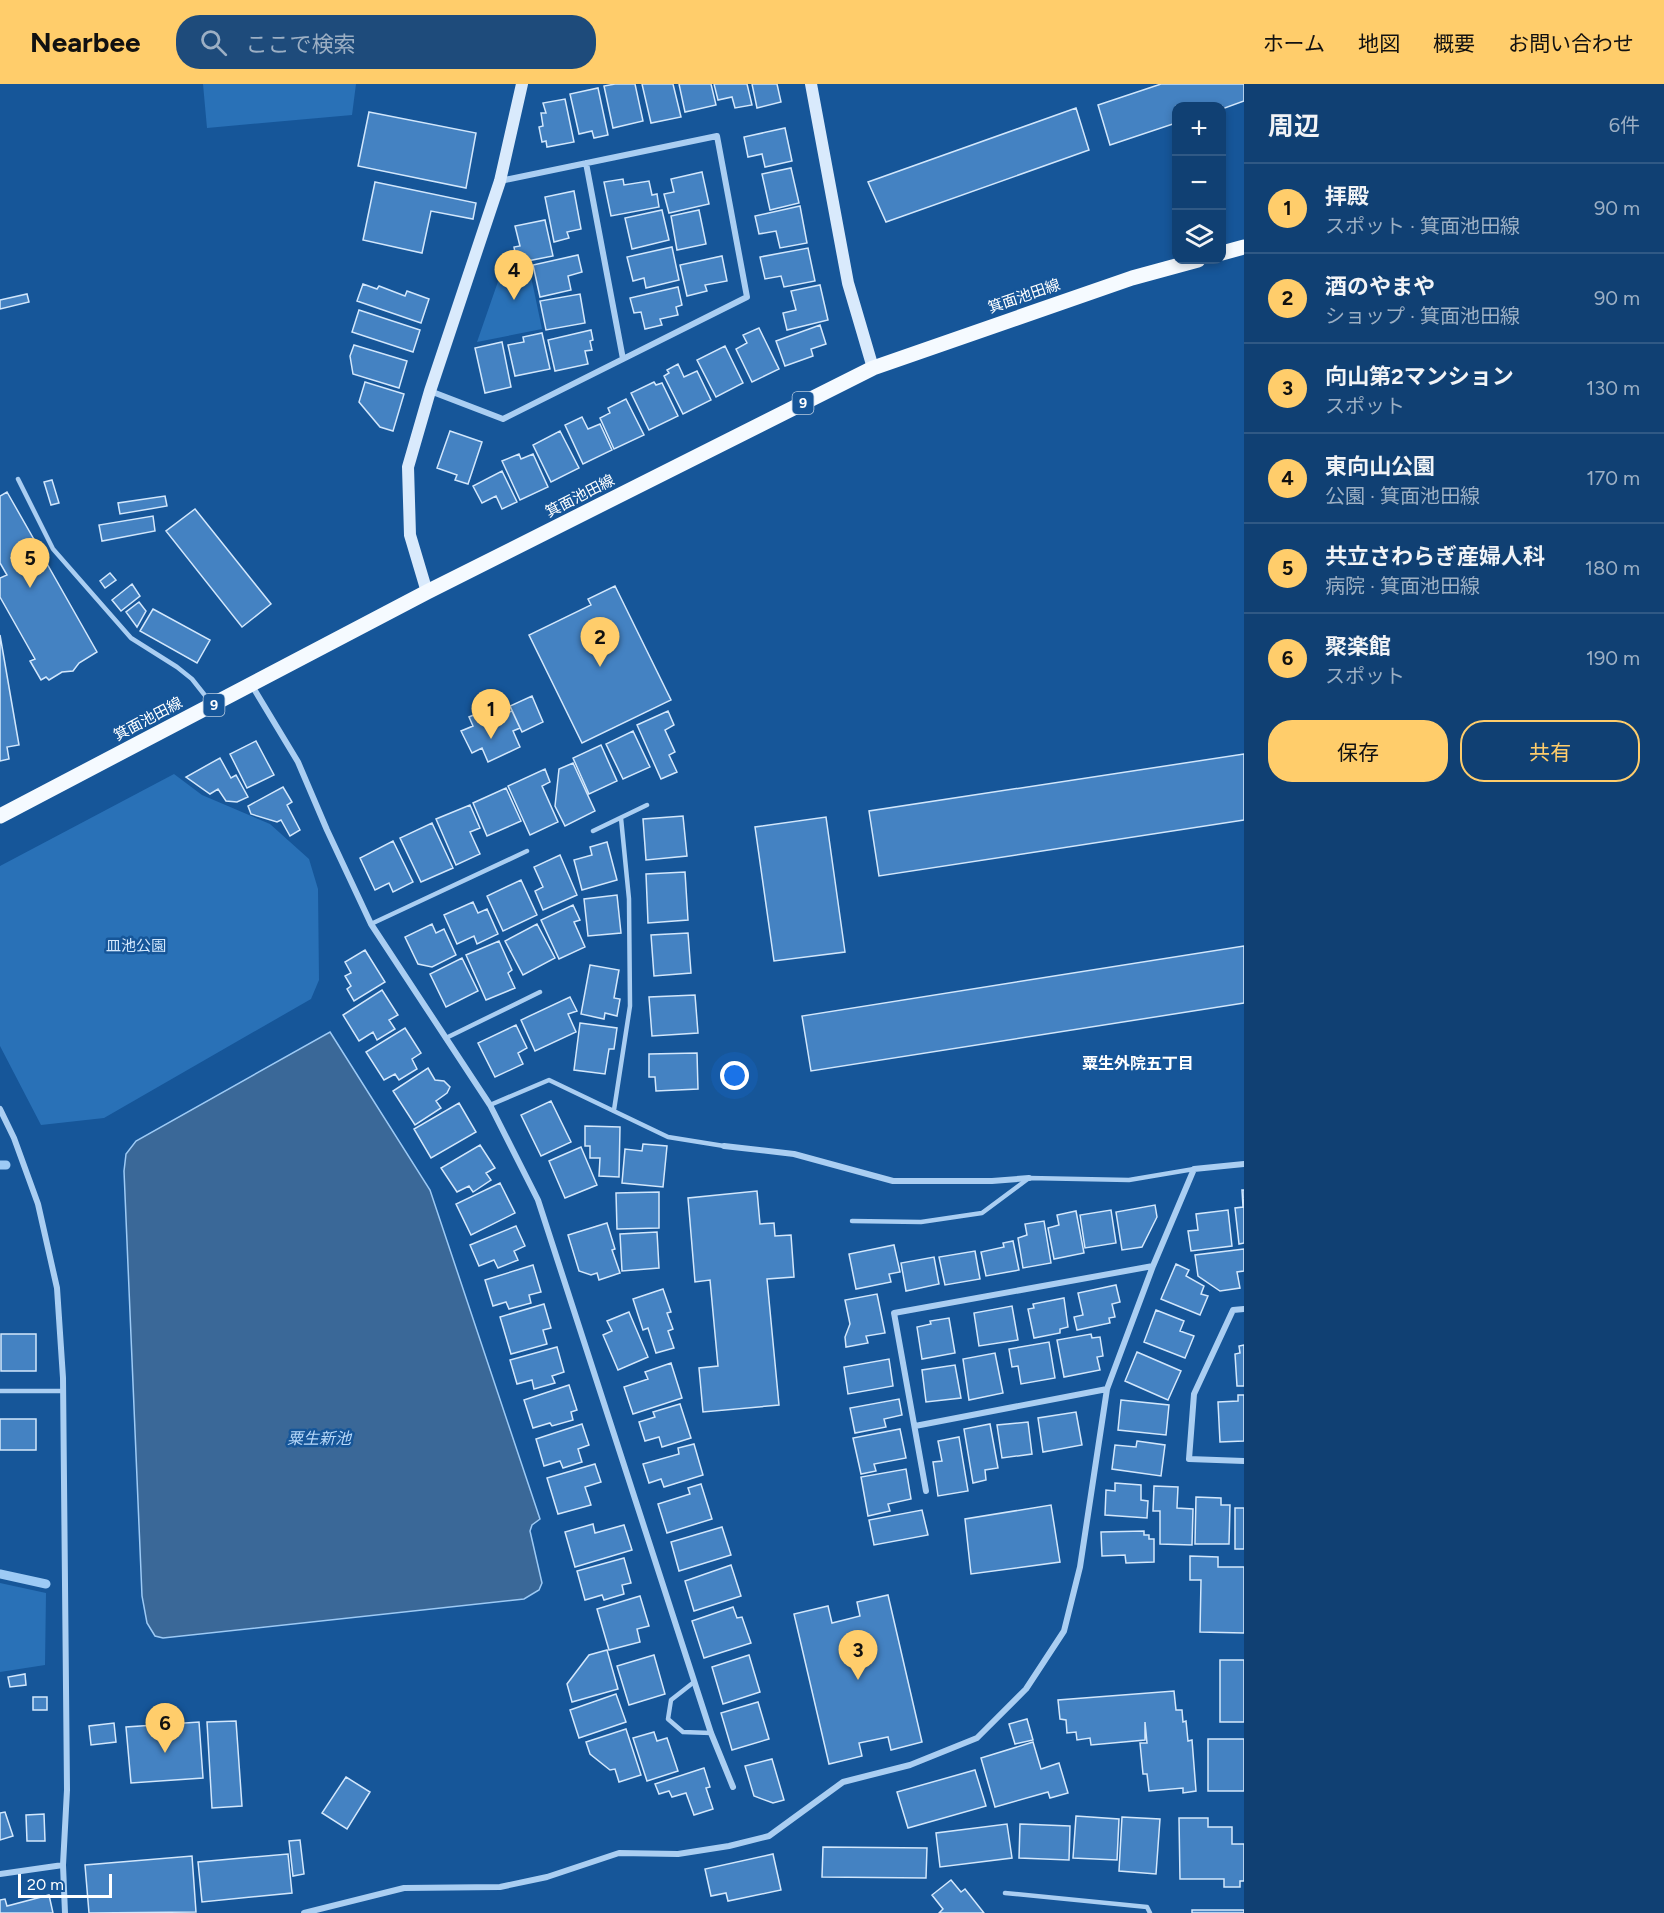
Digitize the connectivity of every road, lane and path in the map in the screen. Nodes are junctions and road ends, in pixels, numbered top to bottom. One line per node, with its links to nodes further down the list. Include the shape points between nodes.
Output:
1 (522, 84): 4 (street)
2 (811, 84): 9 (street, via 848,283)
3 (586, 163): 4 (street); 8 (street); 8 (street, via 717,136 747,297)
4 (500, 181): 10 (street)
5 (1244, 247): 6 (main road)
6 (1226, 252)
7 (1183, 264): 9 (main road, 箕面池田線 / 9, via 1132,278)
8 (623, 358): 10 (street, via 503,419)
9 (873, 368): 12 (main road, 箕面池田線 / 9)
10 (430, 391): 12 (street, via 408,467 410,535)
11 (18, 479): 14 (lane, via 53,549 131,638 192,679)
12 (427, 592): 13 (main road, 箕面池田線 / 9)
13 (251, 683): 14 (main road, 箕面池田線 / 9); 20 (street, via 298,762)
14 (213, 705): 16 (main road, 箕面池田線 / 9)
15 (647, 805): 17 (lane)
16 (0, 816)
17 (621, 818): 18 (lane); 25 (lane, via 629,899 630,1006)
18 (593, 831)
19 (527, 851): 20 (lane)
20 (371, 924): 22 (street)
21 (540, 992): 22 (lane)
22 (446, 1038): 23 (street)
23 (490, 1105): 25 (lane, via 549,1080); 39 (street, via 538,1200)
24 (0, 1109): 35 (street, via 38,1204 57,1288)
25 (614, 1110): 26 (lane, via 668,1137)
26 (724, 1146): 29 (street, via 794,1154 894,1181)
27 (1244, 1164): 28 (street)
28 (1194, 1169): 29 (lane, via 1129,1180); 31 (street)
29 (1029, 1178): 30 (lane, via 982,1213 921,1222)
30 (852, 1221)
31 (1153, 1266): 33 (street); 36 (street, via 894,1312)
32 (1244, 1309): 37 (street, via 1233,1310 1194,1394 1189,1460)
33 (1107, 1389): 36 (street); 46 (street, via 1080,1566 1064,1631 1026,1689 977,1738 910,1765 843,1782 769,1836 739,1844 678,1854 619,1853 546,1877 500,1887 404,1888)
34 (0, 1391): 35 (lane)
35 (63, 1391): 42 (street, via 67,1790)
36 (915, 1426): 38 (street)
37 (1244, 1461)
38 (926, 1491)
39 (694, 1682): 40 (street); 40 (lane, via 671,1700 668,1719 683,1732)
40 (711, 1733): 41 (street)
41 (733, 1787)
42 (63, 1865): 43 (street); 45 (street)
43 (0, 1874)
44 (1005, 1893): 47 (lane, via 1148,1906)
45 (65, 1913)
46 (304, 1913)
47 (1150, 1913)

